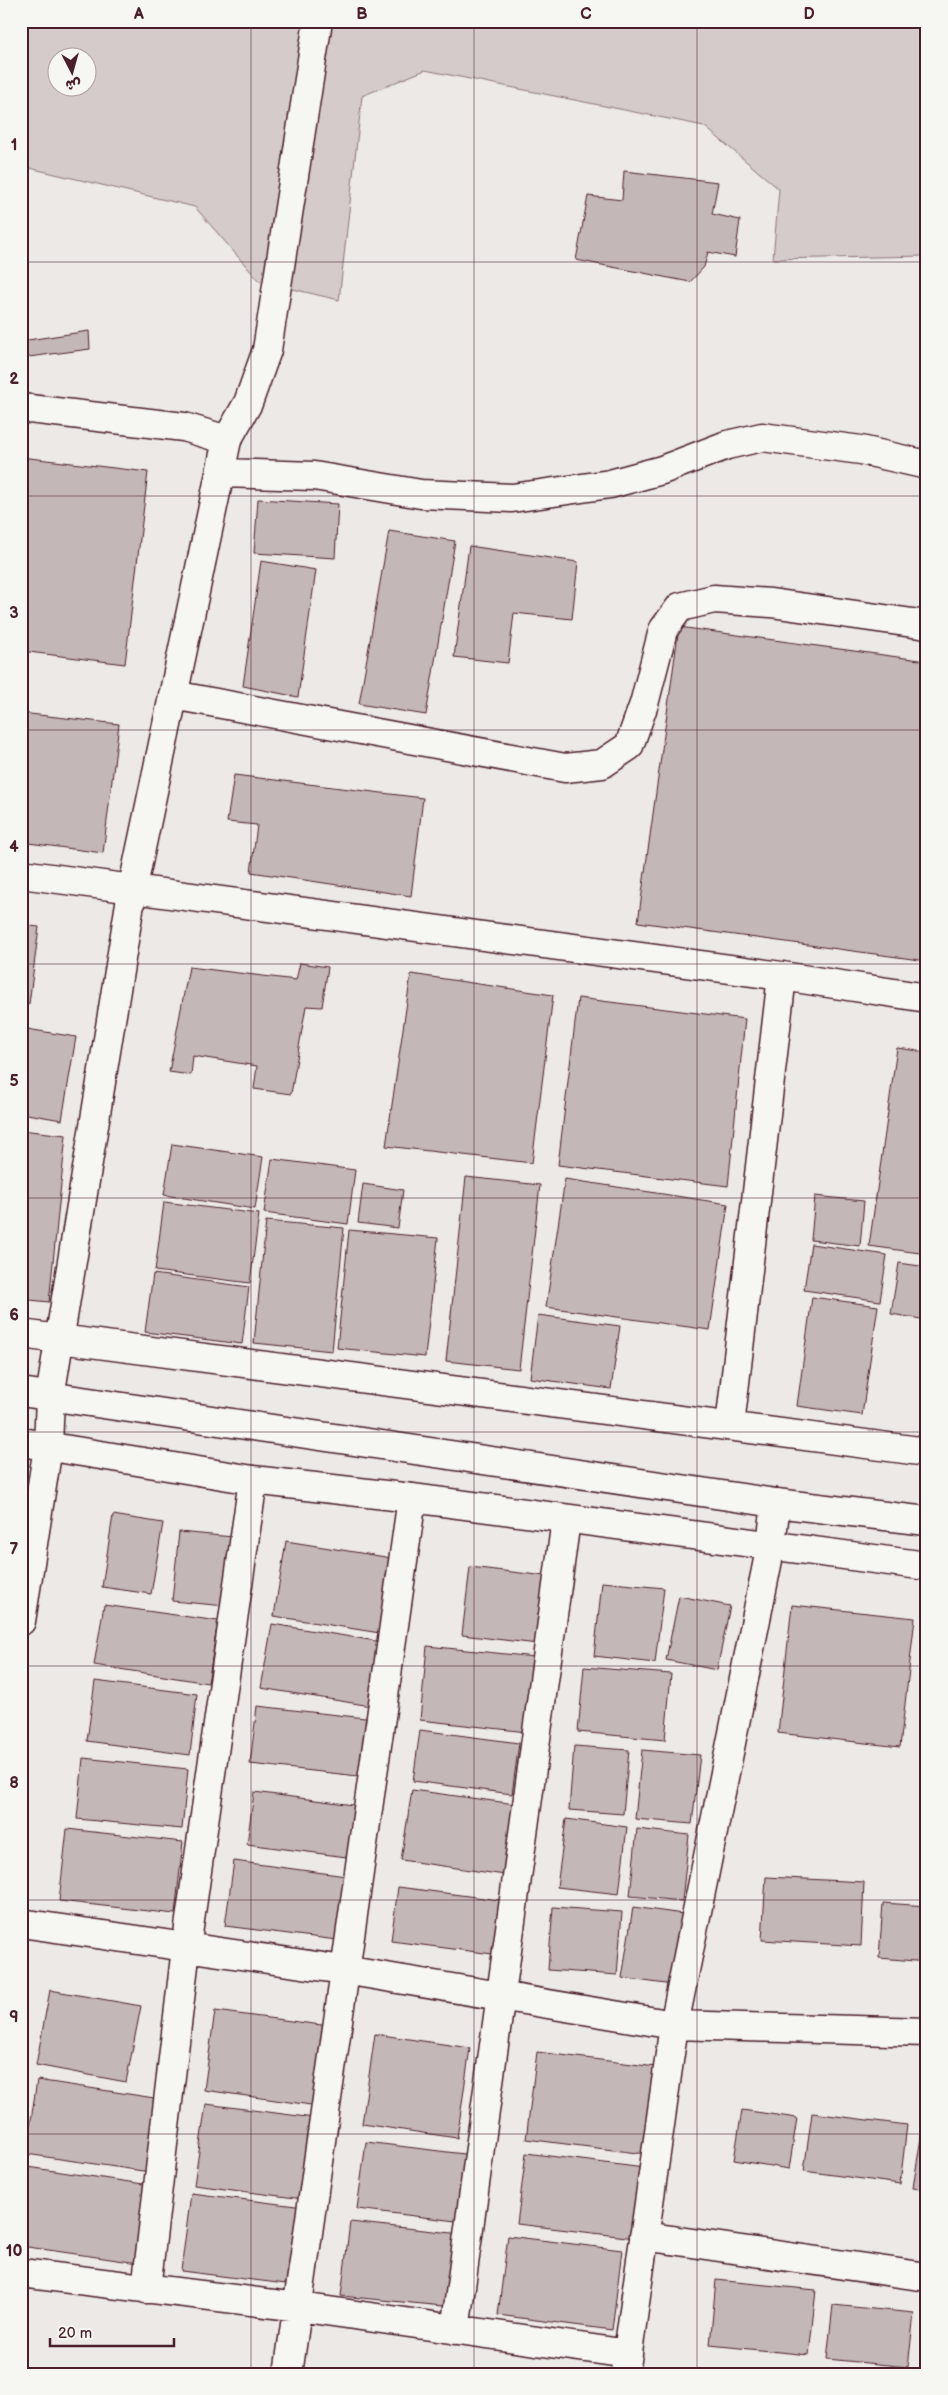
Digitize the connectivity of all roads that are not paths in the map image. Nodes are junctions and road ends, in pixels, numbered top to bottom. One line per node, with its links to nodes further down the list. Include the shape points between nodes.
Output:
1 (318, 21): 3 (street, via 267,350 248,403)
2 (21, 408): 3 (street, via 184,428)
3 (227, 440): 5 (street)
4 (927, 466): 5 (street, via 861,450 762,437 610,484 512,498 421,494 314,476)
5 (221, 472): 7 (street)
6 (927, 625): 7 (street, via 714,599 680,607 663,630 644,704 629,746 602,764 565,768)
7 (173, 695): 9 (street)
8 (21, 874): 9 (street)
9 (132, 891): 10 (street); 13 (street)
10 (782, 976): 11 (street); 16 (street)
11 (927, 998)
12 (21, 1334): 13 (street)
13 (60, 1339): 15 (street); 16 (street)
14 (21, 1392): 15 (street)
15 (50, 1397): 18 (street); 22 (street)
16 (730, 1426): 19 (street)
17 (21, 1442): 18 (street)
18 (48, 1447): 20 (street); 27 (street)
19 (927, 1452)
20 (254, 1480): 21 (street); 29 (street)
21 (412, 1498): 23 (street); 30 (street)
22 (776, 1503): 24 (street); 25 (street)
23 (566, 1520): 25 (street); 31 (street)
24 (927, 1522)
25 (771, 1545): 26 (street); 32 (street)
26 (927, 1566)
27 (21, 1621)
28 (21, 1923): 29 (street)
29 (186, 1948): 30 (street); 37 (street)
30 (344, 1970): 31 (street); 38 (street)
31 (500, 1997): 32 (street); 39 (street)
32 (674, 2025): 33 (street); 34 (street)
33 (927, 2032)
34 (644, 2236): 36 (street); 40 (street)
35 (21, 2273): 37 (street)
36 (927, 2277)
37 (146, 2289): 38 (street)
38 (298, 2307): 39 (street); 41 (street)
39 (455, 2330): 40 (street)
40 (626, 2364)
41 (288, 2374)

